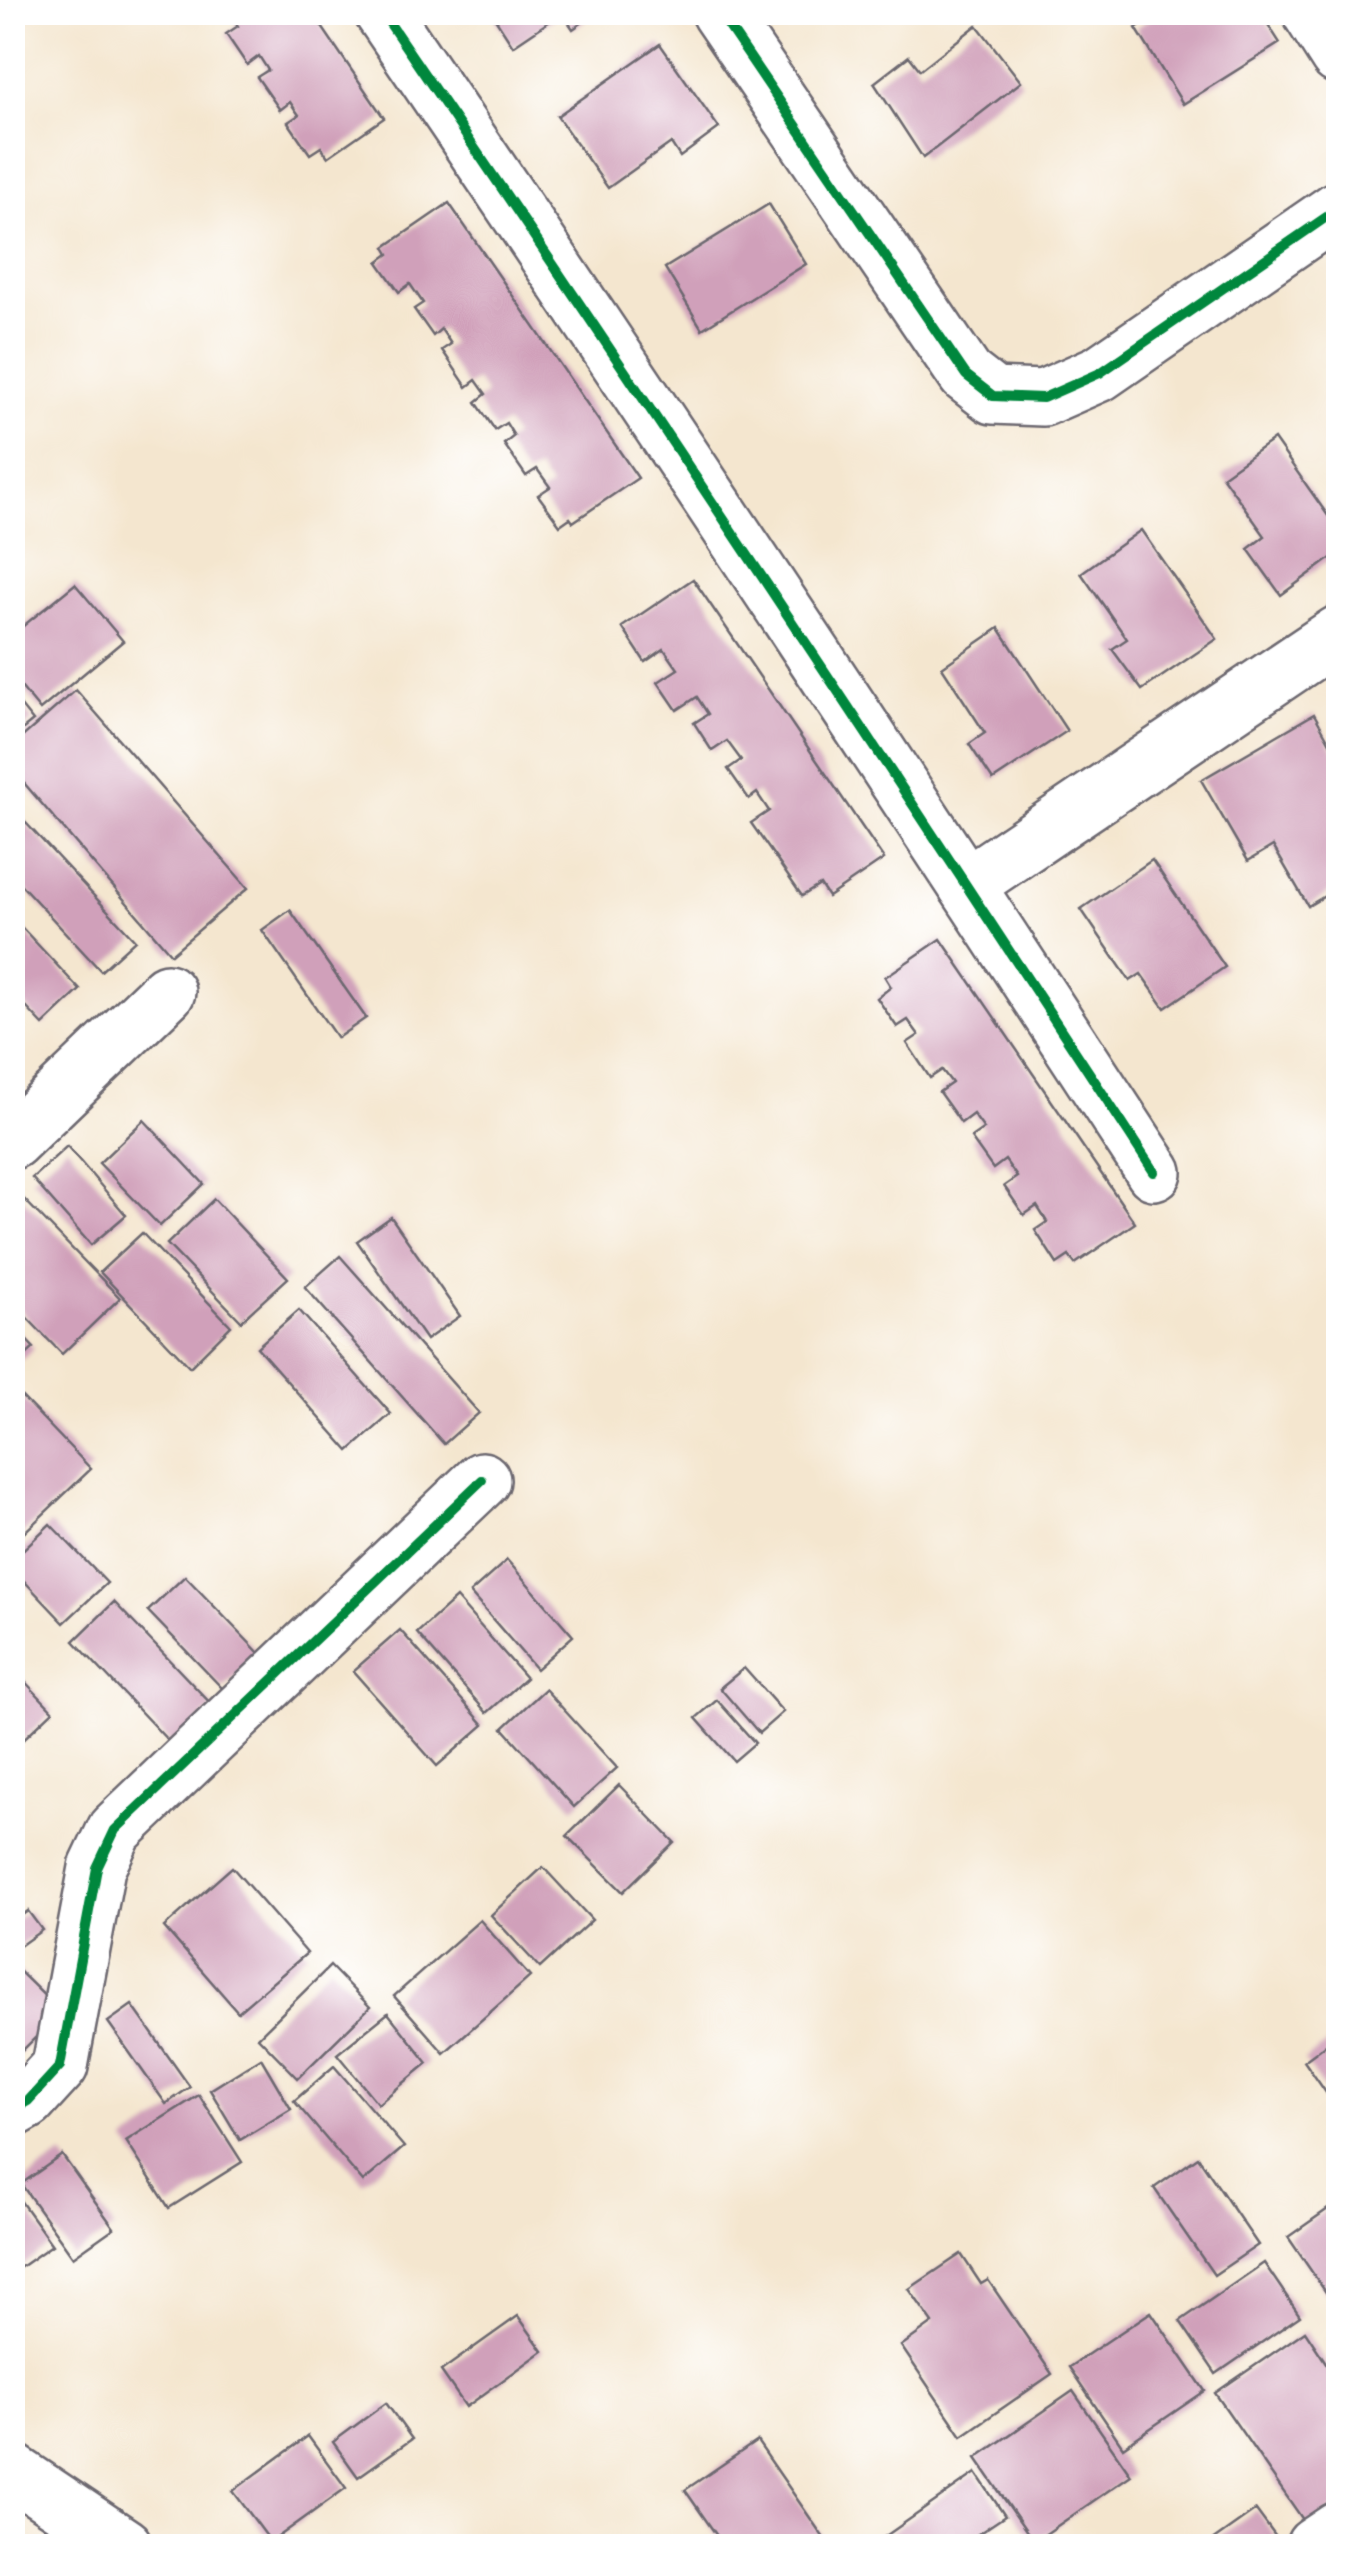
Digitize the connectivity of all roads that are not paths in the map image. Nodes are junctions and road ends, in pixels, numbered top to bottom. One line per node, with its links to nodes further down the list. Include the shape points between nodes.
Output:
1 (382, 12): 7 (street)
2 (719, 12): 5 (street, via 966,375 993,396 1043,398 1100,373)
3 (1310, 12): 4 (street)
4 (1338, 56)
5 (1338, 210)
6 (1338, 634): 7 (street)
7 (966, 885): 10 (street)
8 (167, 992): 9 (street)
9 (12, 1141)
10 (1154, 1172)
11 (482, 1480): 12 (street, via 115,1830 97,1868 60,2066)
12 (12, 2110)
13 (12, 2471): 15 (street)
14 (1338, 2530): 16 (street)
15 (124, 2546)
16 (1314, 2546)

